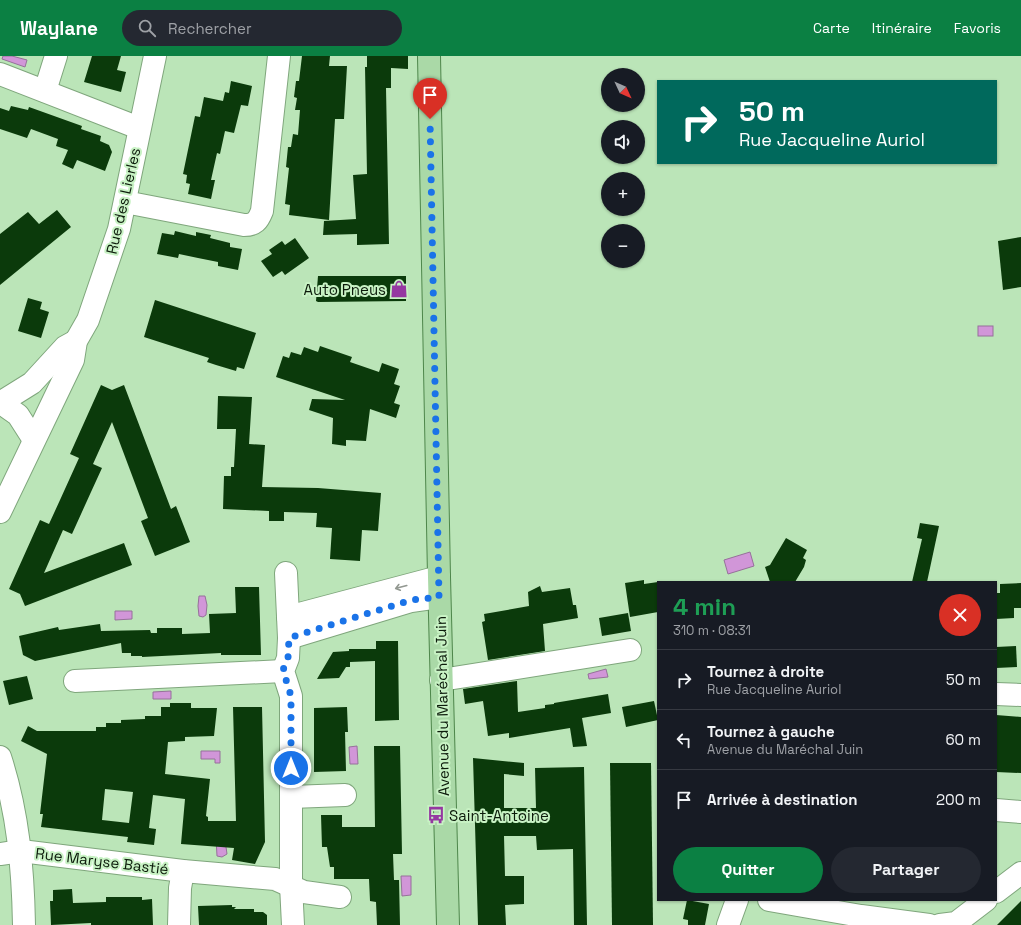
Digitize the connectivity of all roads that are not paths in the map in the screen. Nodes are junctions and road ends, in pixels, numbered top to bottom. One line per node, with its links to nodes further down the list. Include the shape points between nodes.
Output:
1 (56, 56): 6 (street)
2 (155, 56): 7 (street, Rue des Lierles)
3 (279, 56): 8 (street, via 262,211 256,222 244,225)
4 (429, 56): 14 (main road, Avenue du Maréchal Juin)
5 (0, 74): 6 (street)
6 (46, 91): 7 (street)
7 (140, 128): 8 (street, Rue des Lierles)
8 (125, 202): 9 (street, Rue des Lierles, via 105,272 88,320)
9 (76, 341): 10 (street, via 65,347 32,383); 11 (street, via 73,360)
10 (0, 403): 11 (street, via 18,414)
11 (34, 440): 12 (street)
12 (0, 512)
13 (286, 573): 15 (street)
14 (439, 587): 15 (street, one-way to 15); 16 (street, via 411,600); 19 (main road, Avenue du Maréchal Juin)
15 (288, 616): 16 (street)
16 (289, 638): 18 (street, via 288,658)
17 (630, 650): 19 (street)
18 (283, 670): 20 (street); 25 (street, via 291,696)
19 (441, 680): 41 (main road, Avenue du Maréchal Juin)
20 (75, 681)
21 (997, 694): 22 (street)
22 (1021, 695)
23 (0, 757): 28 (street, via 14,810)
24 (346, 795): 25 (street)
25 (291, 797): 31 (street)
26 (997, 810): 27 (street)
27 (1021, 812)
28 (10, 852): 29 (street, Rue Maryse Bastié); 38 (street)
29 (183, 871): 31 (street, Rue Maryse Bastié, via 276,879); 39 (street, Rue Maryse Bastié)
30 (1021, 872): 32 (street)
31 (291, 885): 33 (street, Rue Maryse Bastié, via 304,892); 40 (street)
32 (997, 891)
33 (340, 897)
34 (736, 901): 42 (street)
35 (780, 901): 37 (street)
36 (985, 901): 44 (street, via 956,923)
37 (860, 908): 43 (street)
38 (24, 925)
39 (179, 925)
40 (294, 925)
41 (448, 925)
42 (728, 925)
43 (929, 925)
44 (940, 925)

